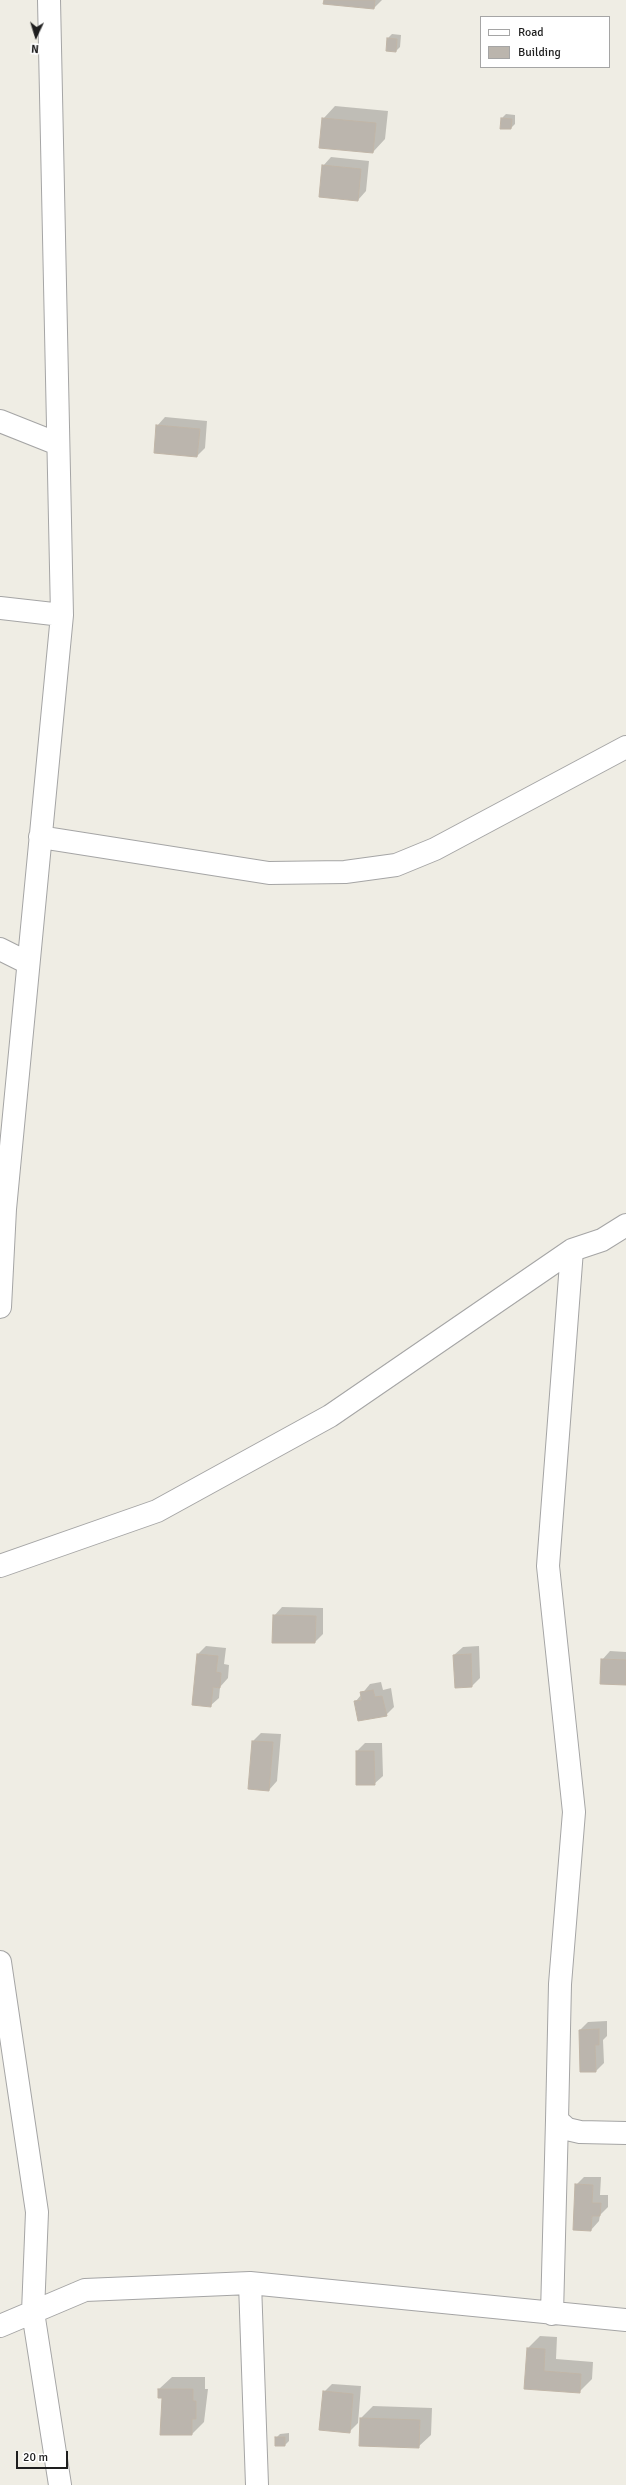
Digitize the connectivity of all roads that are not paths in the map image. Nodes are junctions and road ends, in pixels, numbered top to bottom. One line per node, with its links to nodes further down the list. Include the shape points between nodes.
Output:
1 (49, 0): 3 (street)
2 (0, 421): 3 (street)
3 (58, 444): 5 (street)
4 (0, 608): 5 (street)
5 (62, 615): 7 (street)
6 (626, 747): 7 (street, via 434,849 396,865 345,872 269,873)
7 (40, 837): 9 (street)
8 (0, 949): 9 (street)
9 (28, 963): 12 (street, via 5,1209)
10 (626, 1225): 11 (street, via 602,1240)
11 (572, 1250): 13 (street, via 330,1416 157,1511); 16 (street, via 548,1566 574,1812 560,1984)
12 (0, 1307)
13 (0, 1566)
14 (0, 1962): 15 (street)
15 (4, 2008): 19 (street, via 37,2212)
16 (557, 2120): 17 (street, via 567,2129 580,2132); 20 (street)
17 (626, 2133)
18 (250, 2284): 19 (street, via 85,2290); 20 (street); 24 (street)
19 (33, 2312): 22 (street); 23 (street)
20 (552, 2314): 21 (street)
21 (626, 2320)
22 (0, 2326)
23 (60, 2485)
24 (257, 2485)

